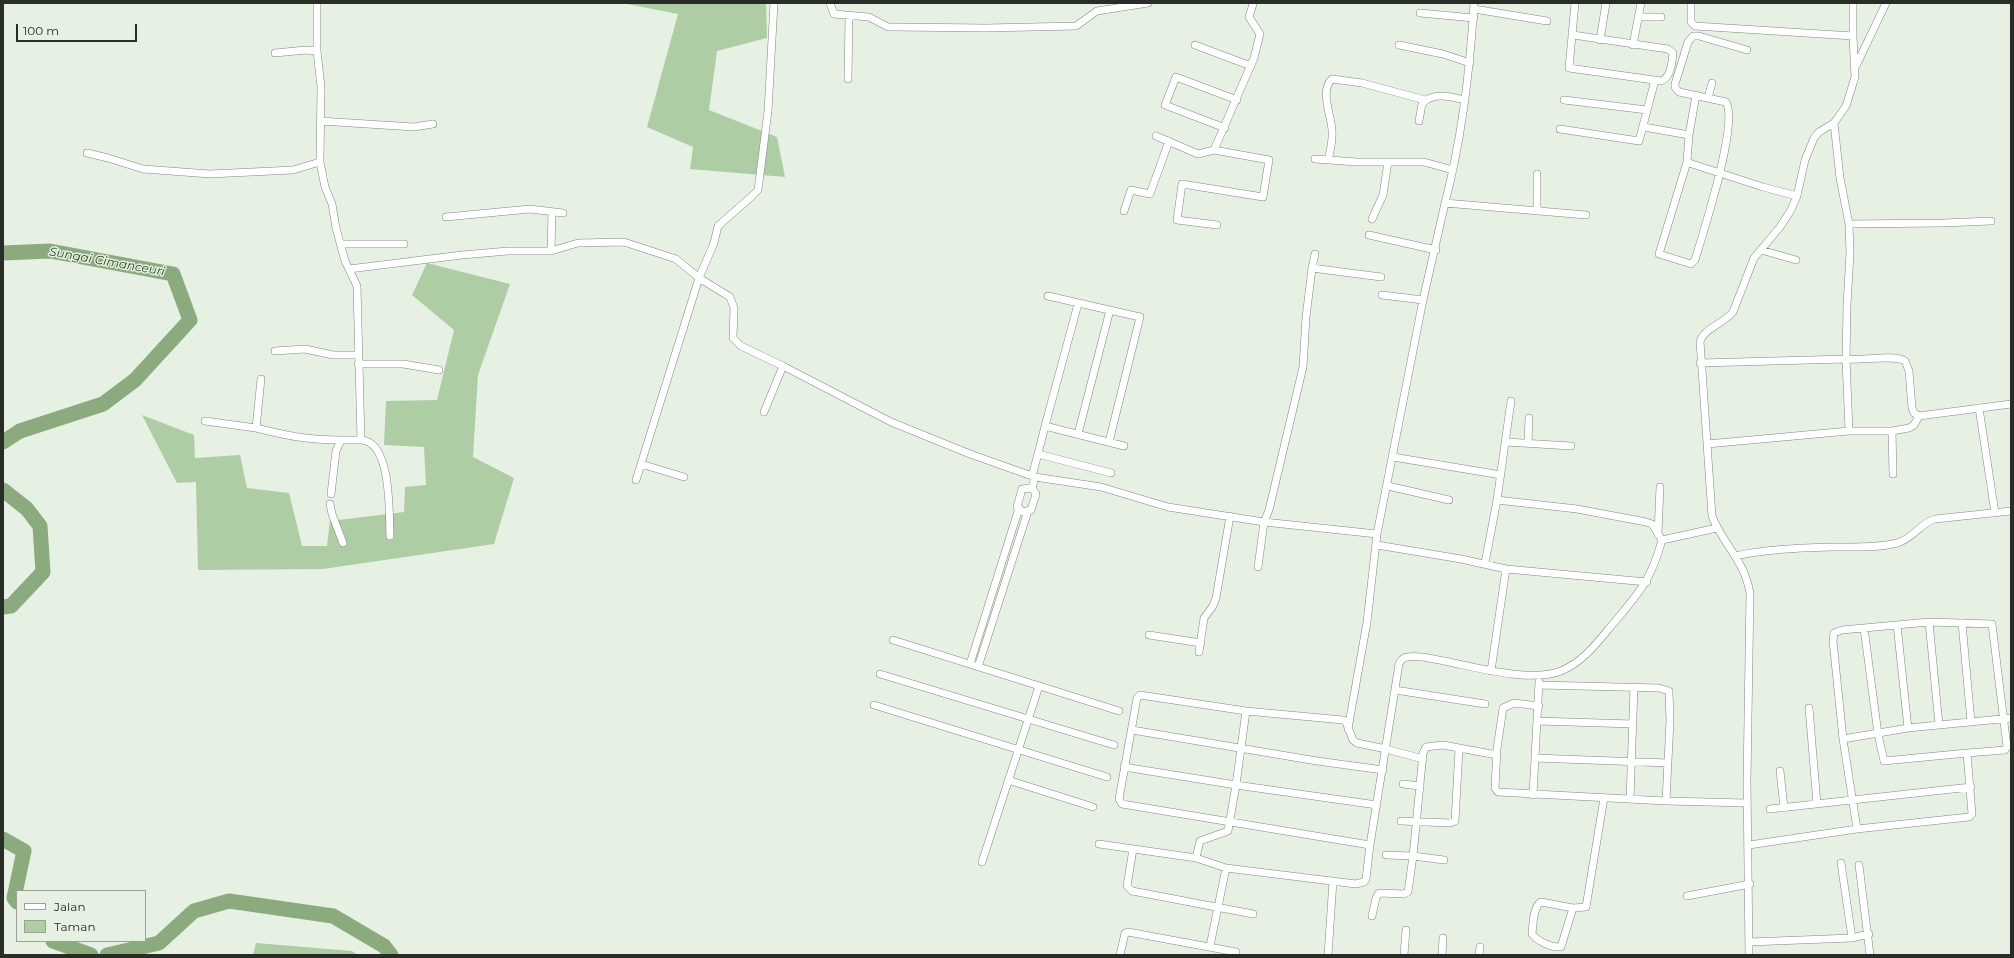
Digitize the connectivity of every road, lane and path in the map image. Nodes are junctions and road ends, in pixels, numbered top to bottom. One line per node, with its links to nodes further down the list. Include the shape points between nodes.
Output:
1 (317, 3): 26 (street)
2 (774, 3): 84 (street, via 768,111 758,190 719,223 714,243)
3 (830, 3): 14 (street, via 834,14)
4 (1148, 3): 14 (street, via 1097,11 1076,26 894,28 869,17)
5 (1251, 3): 29 (street, via 1249,17 1260,34)
6 (1576, 3): 19 (street)
7 (1606, 3): 21 (street)
8 (1641, 3): 15 (street)
9 (1691, 3): 20 (street, via 1690,22 1695,26)
10 (1853, 3): 20 (street)
11 (1886, 3): 30 (street)
12 (1474, 6): 17 (street); 18 (street)
13 (1420, 13): 17 (street)
14 (849, 16): 31 (street)
15 (1638, 17): 16 (street); 24 (street)
16 (1662, 17)
17 (1474, 18): 28 (street)
18 (1547, 21)
19 (1573, 35): 21 (street); 32 (street, via 1569,68)
20 (1853, 36): 30 (street)
21 (1600, 40): 24 (street)
22 (1195, 45): 29 (street)
23 (1399, 45): 28 (street, via 1443,54)
24 (1633, 45): 32 (street, via 1672,51 1666,79)
25 (1747, 50): 34 (street, via 1699,36 1691,38 1675,87 1678,92)
26 (317, 51): 27 (street); 42 (street, via 321,88)
27 (275, 53)
28 (1470, 63): 38 (street)
29 (1251, 66): 36 (street)
30 (1856, 67): 43 (street, via 1848,100)
31 (848, 78)
32 (1655, 80): 40 (street)
33 (1712, 83): 35 (street)
34 (1696, 95): 35 (street); 48 (street)
35 (1708, 98): 60 (street, via 1726,102 1728,106)
36 (1237, 100): 46 (street); 46 (street, via 1176,77 1164,106)
37 (1425, 100): 38 (street, via 1430,97); 41 (street); 54 (street, via 1362,83 1332,79 1328,84 1327,95 1327,110 1332,130)
38 (1465, 100): 58 (street)
39 (1564, 100): 40 (street)
40 (1647, 110): 45 (street)
41 (1419, 121)
42 (320, 122): 44 (street, via 414,127); 55 (street)
43 (1834, 123): 61 (street, via 1819,132 1812,143 1805,160); 71 (street, via 1840,178)
44 (433, 124)
45 (1644, 127): 47 (street, via 1638,141); 48 (street)
46 (1225, 128): 51 (street)
47 (1560, 129)
48 (1689, 135): 57 (street)
49 (1156, 136): 50 (street)
50 (1169, 141): 51 (street, via 1198,154); 63 (street, via 1150,194 1131,190)
51 (1214, 150): 72 (street, via 1269,160 1262,197 1182,184 1177,220)
52 (87, 153): 55 (street, via 142,169 210,174 294,170)
53 (1316, 158): 54 (street)
54 (1328, 160): 56 (street)
55 (320, 162): 74 (street, via 324,187 332,204)
56 (1388, 162): 58 (street, via 1424,162); 69 (street, via 1383,195)
57 (1687, 162): 60 (street); 60 (street, via 1659,253 1661,256 1691,264 1694,262)
58 (1453, 170): 62 (street)
59 (1537, 174): 64 (street)
60 (1720, 174): 61 (street)
61 (1797, 196): 77 (street, via 1785,220)
62 (1445, 203): 64 (street); 76 (street)
63 (1124, 211)
64 (1537, 211): 67 (street)
65 (552, 212): 66 (street); 68 (street, via 515,210); 78 (street)
66 (563, 214)
67 (1586, 215)
68 (446, 217)
69 (1372, 219)
70 (1991, 221): 71 (street)
71 (1849, 224): 92 (street)
72 (1217, 225)
73 (1369, 235): 76 (street)
74 (340, 244): 75 (street); 82 (street)
75 (404, 244)
76 (1436, 250): 87 (street)
77 (1761, 250): 80 (street); 93 (street, via 1753,262 1733,312 1727,319 1703,333 1700,341)
78 (551, 251): 82 (street, via 485,253); 84 (street, via 578,243 624,242 676,259)
79 (1315, 254): 81 (street)
80 (1796, 260)
81 (1312, 268): 83 (street); 139 (street, via 1300,381)
82 (349, 269): 91 (street, via 357,286)
83 (1381, 277)
84 (699, 278): 95 (street, via 730,297 734,308 733,338 736,344); 120 (street)
85 (1382, 295): 87 (street)
86 (1048, 296): 88 (street)
87 (1423, 300): 119 (street)
88 (1078, 304): 89 (street); 105 (street)
89 (1110, 310): 109 (street); 112 (street, via 1140,317)
90 (275, 351): 91 (street, via 305,349 333,355)
91 (358, 355): 94 (street)
92 (1846, 359): 93 (street); 102 (street, via 1896,358 1905,362 1909,371 1912,408); 108 (street)
93 (1700, 363): 115 (street)
94 (358, 364): 96 (street, via 403,364); 111 (street)
95 (783, 366): 101 (street); 124 (street, via 891,422 970,454)
96 (439, 370)
97 (261, 379): 106 (street)
98 (1512, 401): 113 (street)
99 (2011, 404): 100 (street)
100 (1979, 408): 102 (street); 137 (street)
101 (764, 412)
102 (1919, 416): 107 (street, via 1909,428)
103 (1529, 418): 114 (street)
104 (205, 421): 106 (street)
105 (1045, 426): 109 (street); 118 (street)
106 (256, 428): 110 (street, via 312,440)
107 (1892, 431): 108 (street); 122 (street)
108 (1849, 432): 115 (street)
109 (1078, 434): 112 (street)
110 (341, 440): 111 (street); 130 (street, via 336,451)
111 (361, 440): 142 (street, via 368,442 378,454 387,475)
112 (1109, 442): 116 (street)
113 (1506, 442): 114 (street); 123 (street)
114 (1528, 443): 117 (street)
115 (1707, 444): 140 (street, via 1710,502)
116 (1124, 446)
117 (1571, 446)
118 (1038, 454): 121 (street); 124 (street)
119 (1393, 457): 123 (street); 127 (street)
120 (642, 464): 125 (street); 126 (street)
121 (1111, 473)
122 (1894, 474)
123 (1501, 475): 132 (street)
124 (1034, 476): 129 (street); 138 (street, via 1102,487 1168,507)
125 (684, 477)
126 (636, 480)
127 (1388, 486): 131 (street); 141 (street)
128 (1660, 487): 143 (street)
129 (1032, 488): 134 (street, via 1022,490 1017,507); 135 (street, via 1036,494 1031,510)
130 (331, 494)
131 (1449, 500)
132 (1498, 500): 143 (street, via 1578,509 1646,522 1652,524); 147 (street)
133 (330, 504): 144 (street)
134 (1019, 508): 135 (street, via 1023,512); 151 (street)
135 (1028, 511): 152 (street)
136 (2011, 511): 137 (street)
137 (1995, 513): 146 (street, via 1943,517 1927,521 1905,540 1896,543 1762,550)
138 (1230, 516): 139 (street); 159 (street, via 1216,598 1214,606 1204,618)
139 (1264, 522): 141 (street); 148 (street)
140 (1717, 528): 143 (street); 146 (street)
141 (1377, 534): 145 (street)
142 (390, 536)
143 (1660, 537): 150 (street, via 1656,562)
144 (343, 543)
145 (1377, 545): 147 (street); 183 (street, via 1367,622)
146 (1735, 556): 212 (street, via 1748,579 1751,607 1748,631)
147 (1485, 563): 149 (street)
148 (1258, 567)
149 (1506, 569): 150 (street); 163 (street)
150 (1647, 582): 165 (street, via 1599,643 1582,659 1560,671)
151 (992, 596): 152 (street); 161 (street)
152 (1000, 598): 162 (street)
153 (1929, 622): 154 (street); 155 (street); 181 (street)
154 (1962, 623): 176 (street, via 1992,624); 179 (street)
155 (1897, 625): 156 (street); 182 (street)
156 (1864, 628): 185 (street); 186 (street, via 1836,632 1834,636)
157 (1149, 634): 159 (street)
158 (893, 640): 161 (street)
159 (1200, 643): 160 (street)
160 (1199, 652)
161 (970, 664): 162 (street)
162 (978, 667): 167 (street)
163 (1491, 671): 165 (street); 169 (street, via 1409,657 1399,664)
164 (880, 674): 177 (street)
165 (1537, 676): 166 (street)
166 (1540, 685): 168 (street); 172 (street)
167 (1039, 686): 174 (street); 177 (street)
168 (1634, 688): 180 (street); 197 (street, via 1659,688 1669,691)
169 (1395, 690): 170 (street); 189 (street)
170 (1485, 704)
171 (874, 705): 191 (street)
172 (1539, 706): 178 (street); 193 (street, via 1514,703 1503,708)
173 (1809, 708): 213 (street)
174 (1119, 711)
175 (1246, 711): 183 (street, via 1343,720); 184 (street, via 1140,695 1137,698); 188 (street)
176 (2008, 718): 179 (street); 192 (street, via 2005,750)
177 (1028, 719): 187 (street); 191 (street)
178 (1537, 721): 180 (street); 194 (street)
179 (1971, 722): 181 (street)
180 (1633, 724): 196 (street)
181 (1939, 725): 182 (street)
182 (1908, 728): 185 (street)
183 (1348, 729): 189 (street, via 1357,744)
184 (1132, 730): 188 (street); 198 (street)
185 (1878, 734): 186 (street); 192 (street, via 1886,762)
186 (1843, 739): 210 (street)
187 (1114, 745)
188 (1243, 748): 199 (street); 204 (street)
189 (1386, 749): 195 (street); 199 (street)
190 (1459, 749): 193 (street); 195 (street, via 1432,745 1425,750); 220 (street, via 1455,821)
191 (1018, 750): 201 (street); 202 (street)
192 (1967, 753): 206 (street)
193 (1497, 755): 207 (street, via 1496,791)
194 (1535, 758): 196 (street); 207 (street)
195 (1423, 759): 205 (street)
196 (1632, 762): 197 (street); 209 (street)
197 (1668, 763): 211 (street)
198 (1124, 767): 204 (street); 219 (street, via 1119,799 1122,804)
199 (1383, 770): 214 (street)
200 (1780, 771): 216 (street)
201 (1107, 776)
202 (1008, 780): 215 (street); 230 (street)
203 (1403, 784): 205 (street)
204 (1236, 785): 214 (street); 219 (street)
205 (1420, 786): 220 (street)
206 (1971, 787): 210 (street); 221 (street, via 1973,811 1969,816)
207 (1533, 795): 208 (street)
208 (1604, 798): 209 (street); 238 (street, via 1587,905 1584,908)
209 (1630, 799): 211 (street)
210 (1854, 799): 213 (street); 221 (street)
211 (1666, 801): 212 (street)
212 (1747, 803): 224 (street)
213 (1817, 804): 216 (street)
214 (1377, 805): 223 (street)
215 (1093, 807)
216 (1784, 808): 217 (street)
217 (1770, 809)
218 (1401, 821): 220 (street)
219 (1230, 823): 223 (street); 228 (street, via 1226,833 1200,841)
220 (1418, 823): 227 (street)
221 (1857, 829): 224 (street)
222 (1098, 844): 225 (street)
223 (1370, 845): 234 (street, via 1364,882 1356,884)
224 (1749, 845): 235 (street)
225 (1134, 849): 228 (street); 237 (street, via 1127,886 1129,890)
226 (1386, 855): 227 (street)
227 (1413, 856): 229 (street); 240 (street, via 1408,892 1379,893)
228 (1196, 858): 233 (street)
229 (1444, 860)
230 (982, 862)
231 (1841, 863): 244 (street)
232 (1859, 865): 242 (street)
233 (1226, 868): 234 (street); 237 (street)
234 (1334, 881): 250 (street)
235 (1750, 884): 236 (street); 245 (street)
236 (1687, 896)
237 (1218, 906): 239 (street); 246 (street)
238 (1573, 908): 238 (street, via 1545,902 1538,904 1532,934 1535,938 1561,947)
239 (1253, 914)
240 (1372, 916)
241 (1406, 930): 251 (street)
242 (1869, 934): 244 (street); 255 (street)
243 (1443, 938): 252 (street)
244 (1852, 938): 245 (street)
245 (1749, 942): 254 (street)
246 (1210, 946): 248 (street); 249 (street, via 1128,932 1125,933)
247 (1480, 946): 253 (street)
248 (1236, 952)
249 (1120, 955)
250 (1328, 955)
251 (1404, 955)
252 (1442, 955)
253 (1479, 955)
254 (1749, 955)
255 (1870, 955)

